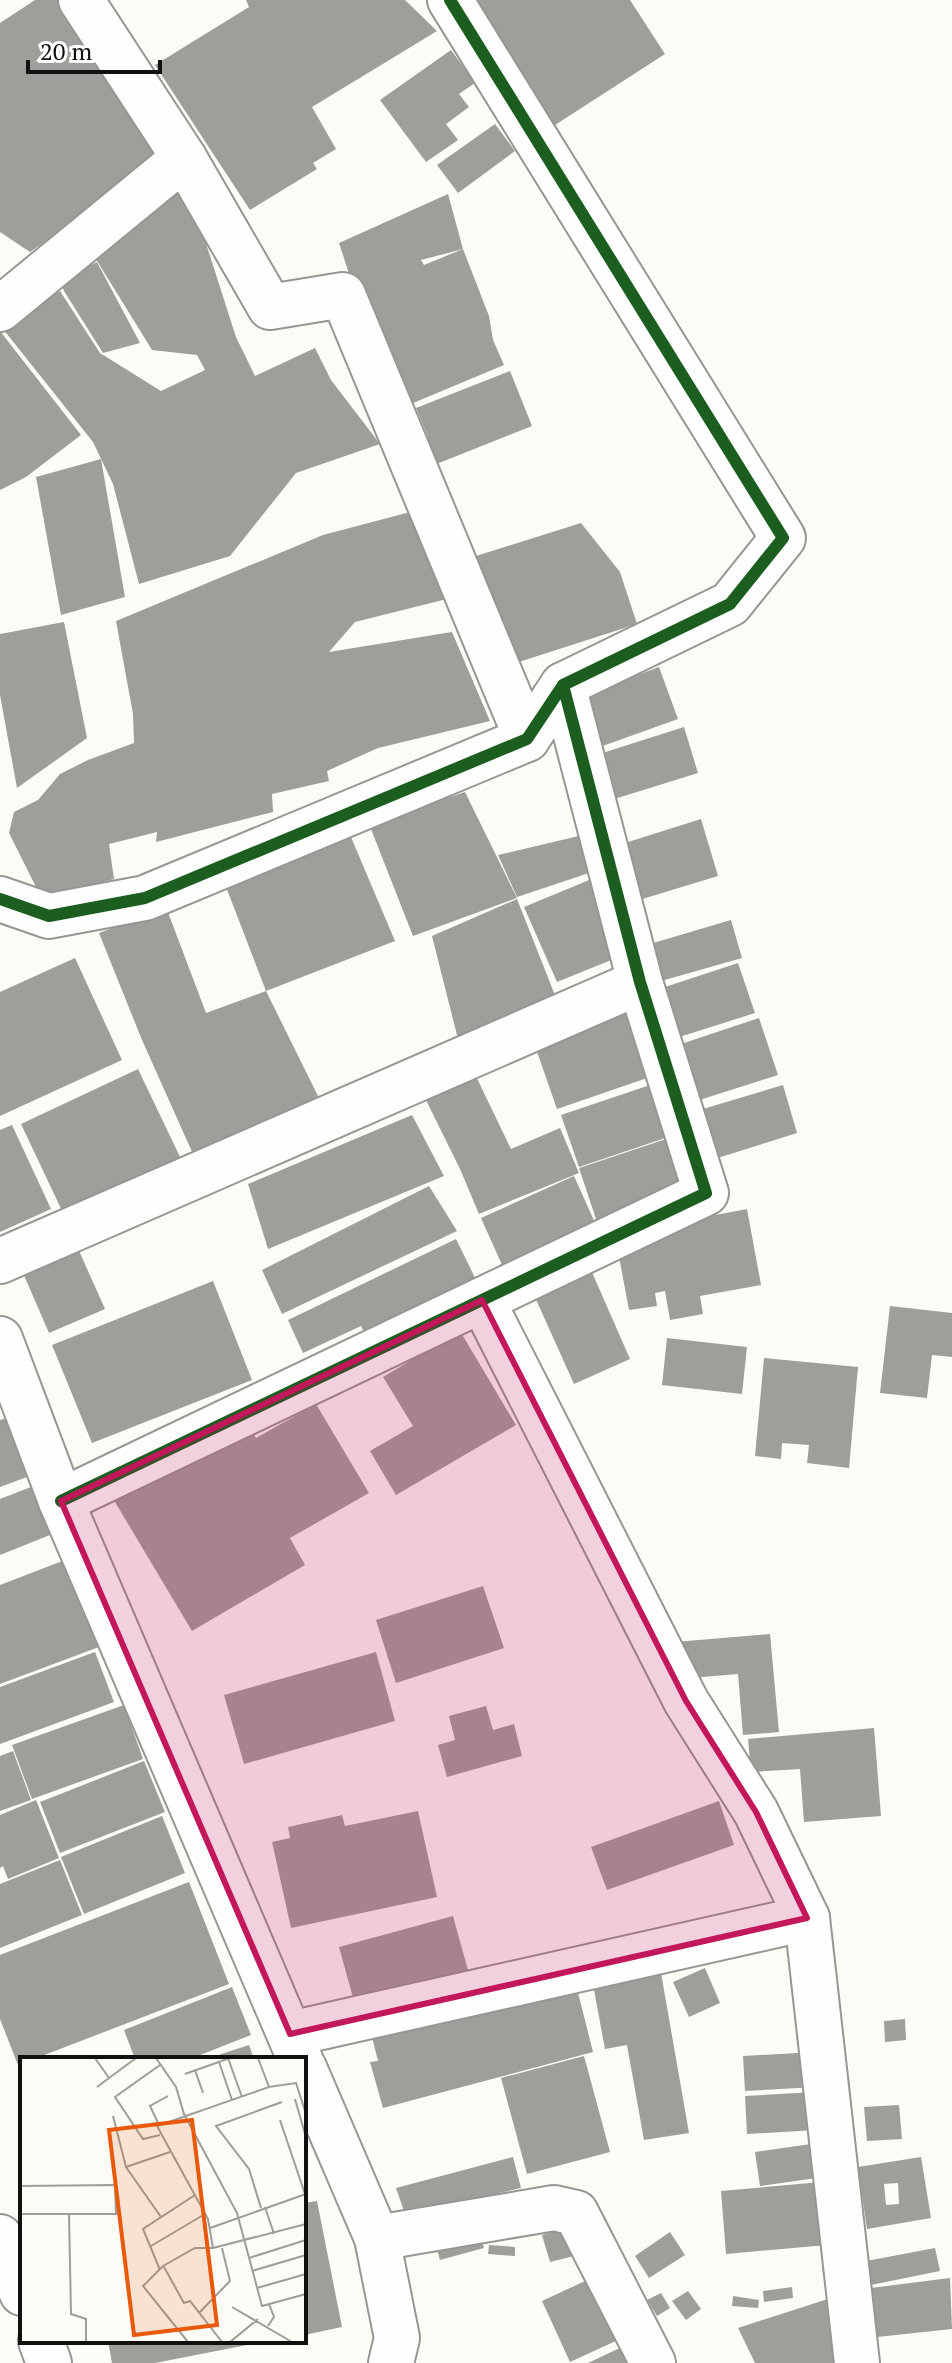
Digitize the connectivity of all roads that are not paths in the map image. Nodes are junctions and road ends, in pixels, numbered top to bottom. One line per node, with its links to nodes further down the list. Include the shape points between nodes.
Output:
1 (81, 0): 3 (street)
2 (450, 0): 5 (street, via 783,538 730,604)
3 (184, 158): 4 (street); 6 (street, via 270,307 343,295)
4 (0, 309)
5 (563, 685): 6 (street); 8 (street)
6 (527, 739): 7 (street, via 145,898 49,916)
7 (0, 899)
8 (640, 982): 9 (street); 10 (street, via 706,1193)
9 (0, 1261)
10 (482, 1300): 12 (street); 13 (street, via 686,1701 756,1812)
11 (0, 1339): 12 (street)
12 (61, 1501): 14 (street)
13 (807, 1918): 14 (street); 23 (street)
14 (298, 2054)
15 (306, 2073): 17 (street)
16 (0, 2237): 18 (street)
17 (377, 2238): 21 (street, via 397,2338); 22 (street, via 554,2208 576,2213)
18 (20, 2288)
19 (42, 2343): 20 (street)
20 (49, 2363)
21 (391, 2363)
22 (653, 2363)
23 (857, 2363)

